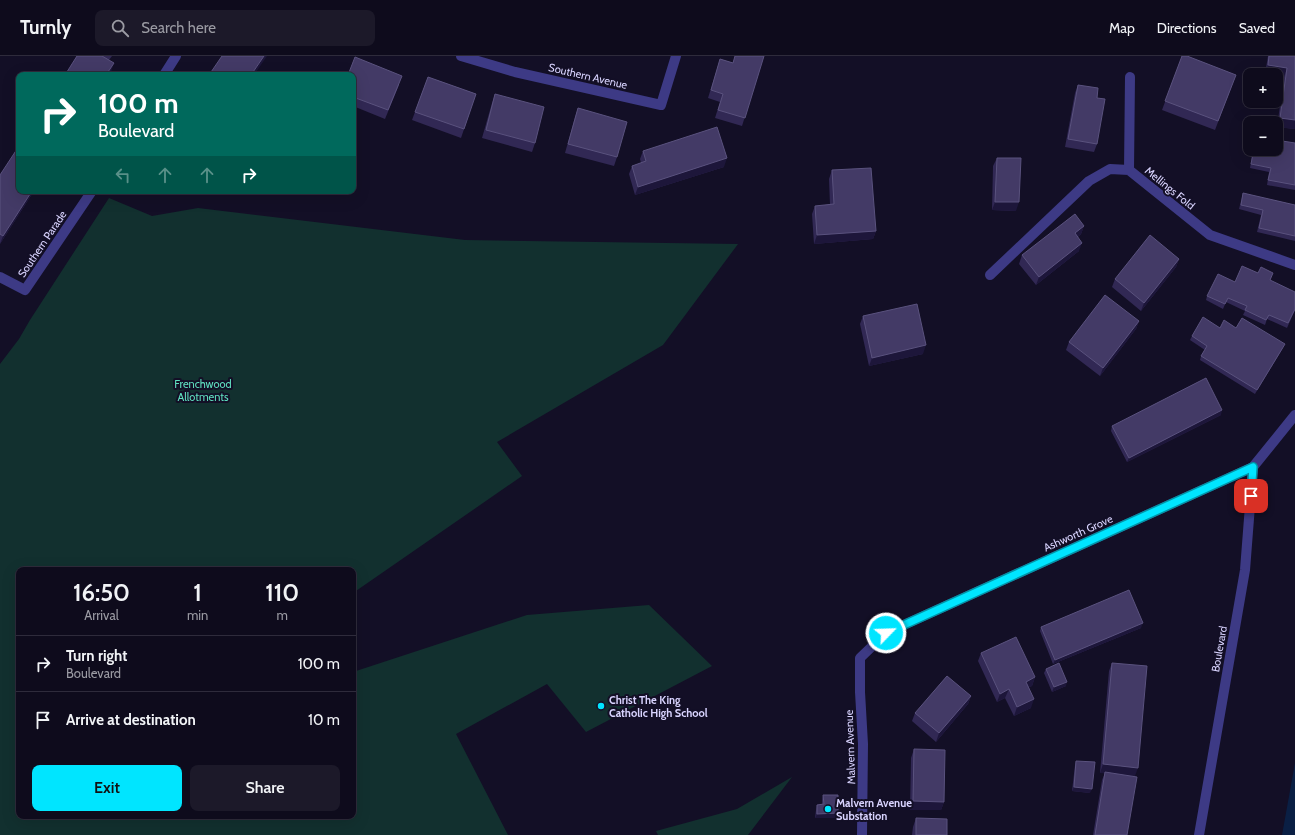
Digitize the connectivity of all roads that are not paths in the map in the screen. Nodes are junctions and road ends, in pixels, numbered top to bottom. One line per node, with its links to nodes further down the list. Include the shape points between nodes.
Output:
1 (176, 56): 4 (street)
2 (461, 56): 3 (street, Southern Avenue, via 515,72 661,105)
3 (676, 56)
4 (166, 72)
5 (1130, 77): 6 (street)
6 (1129, 170): 8 (street, Mellings Fold, via 1210,235); 9 (street, Mellings Fold, via 1110,169 1089,181)
7 (90, 194): 10 (street, Southern Parade, via 25,290)
8 (1295, 265)
9 (990, 275)
10 (0, 277)
11 (1295, 416): 12 (street, Ashworth Grove)
12 (1253, 467): 13 (street, Ashworth Grove, via 886,633); 15 (street, Boulevard, via 1245,570)
13 (860, 658): 14 (street, Malvern Avenue, via 863,744)
14 (862, 835)
15 (1199, 835)

